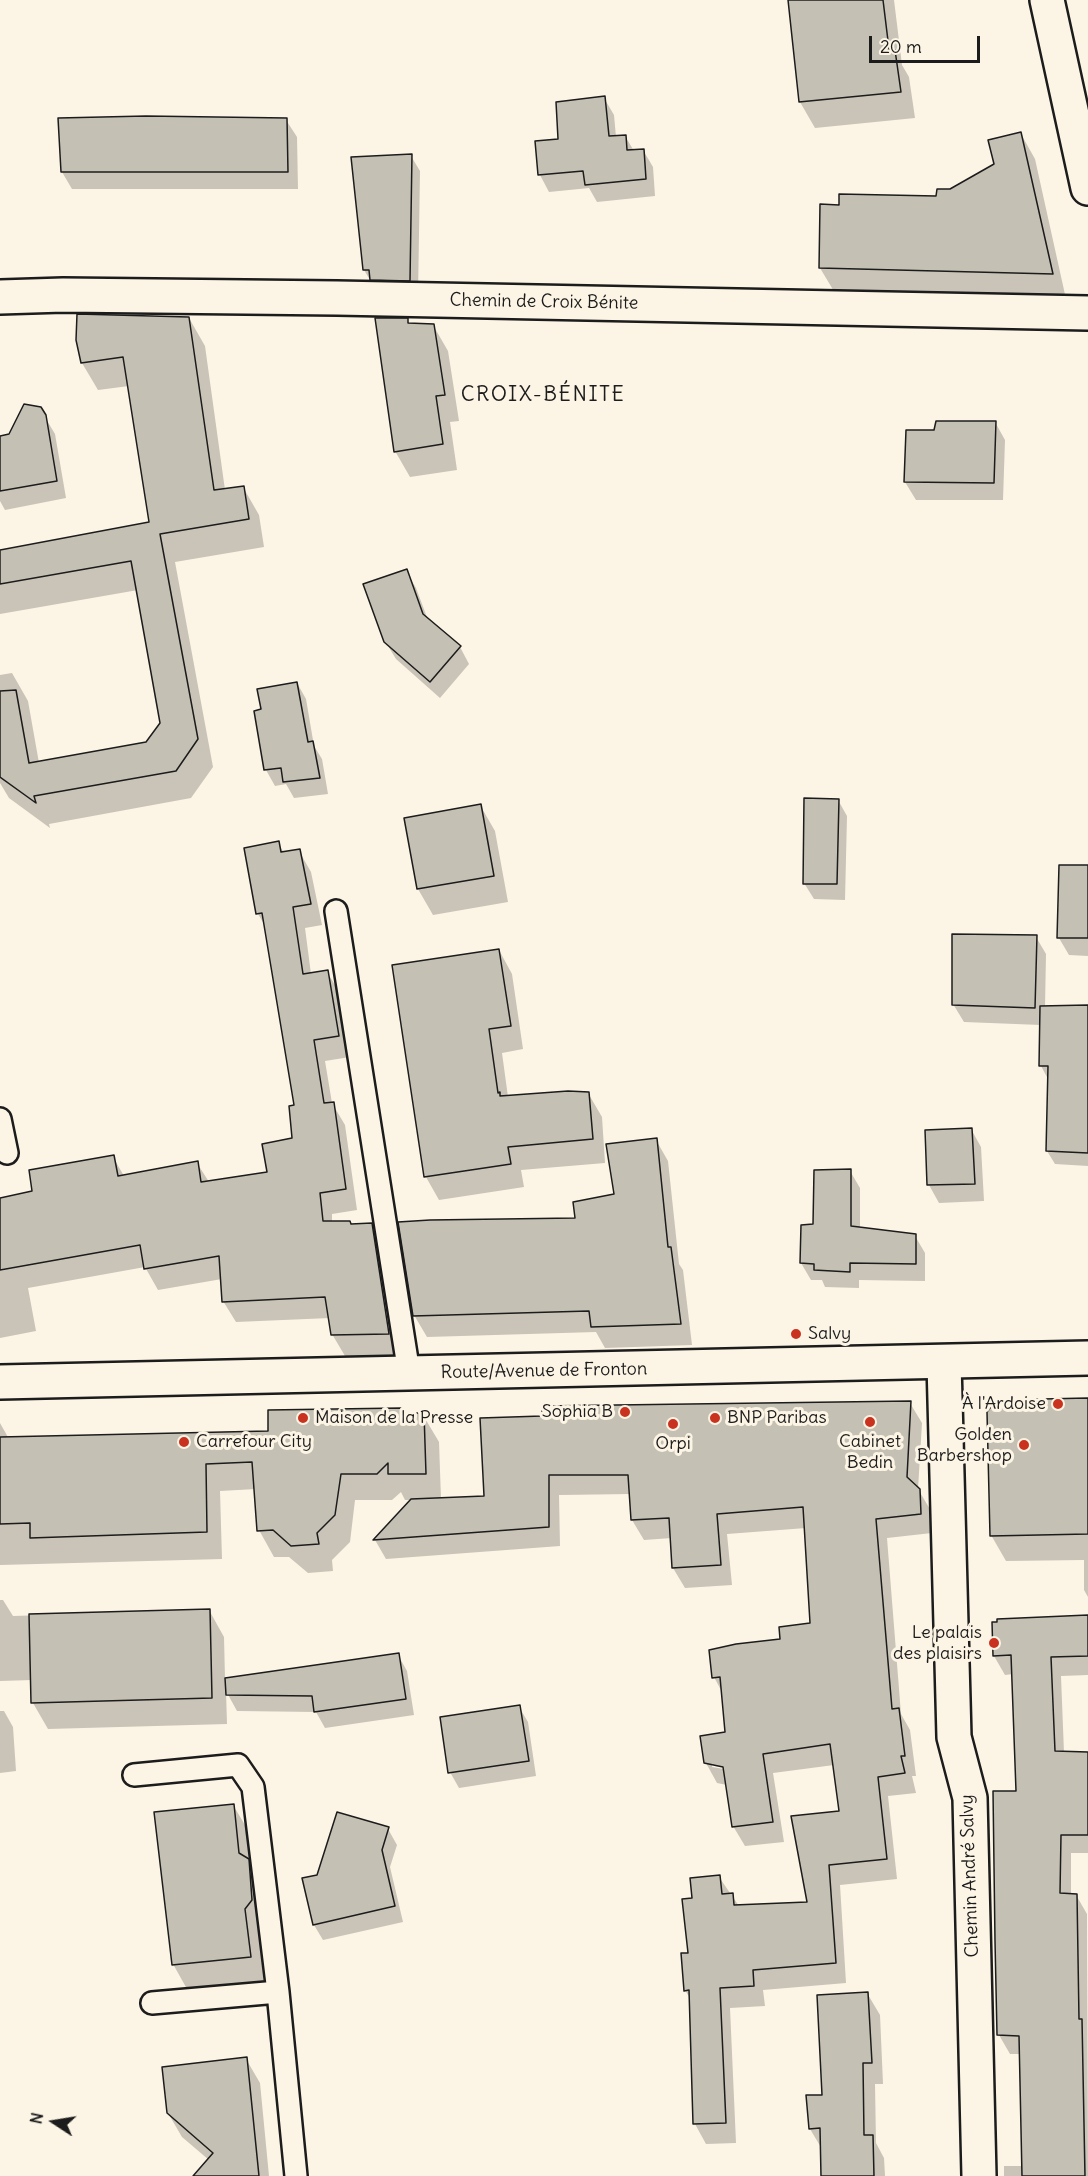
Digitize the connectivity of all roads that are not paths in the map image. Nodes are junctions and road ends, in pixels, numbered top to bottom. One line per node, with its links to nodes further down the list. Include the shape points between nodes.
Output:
1 (1047, 0): 2 (street)
2 (1088, 188)
3 (0, 297): 4 (street, Chemin de Croix Bénite, via 337,298)
4 (1088, 313)
5 (336, 911): 10 (lane)
6 (0, 1119): 7 (lane)
7 (7, 1153)
8 (1088, 1358): 9 (street, Route/Avenue de Fronton)
9 (944, 1363): 10 (street, Route/Avenue de Fronton); 16 (street, Chemin André Salvy, via 954,1737 970,1798)
10 (409, 1373): 11 (street, Route/Avenue de Fronton)
11 (0, 1382)
12 (134, 1775): 13 (lane, via 238,1765 253,1787)
13 (278, 1992): 14 (lane); 15 (lane)
14 (152, 2003)
15 (296, 2176)
16 (979, 2176)

